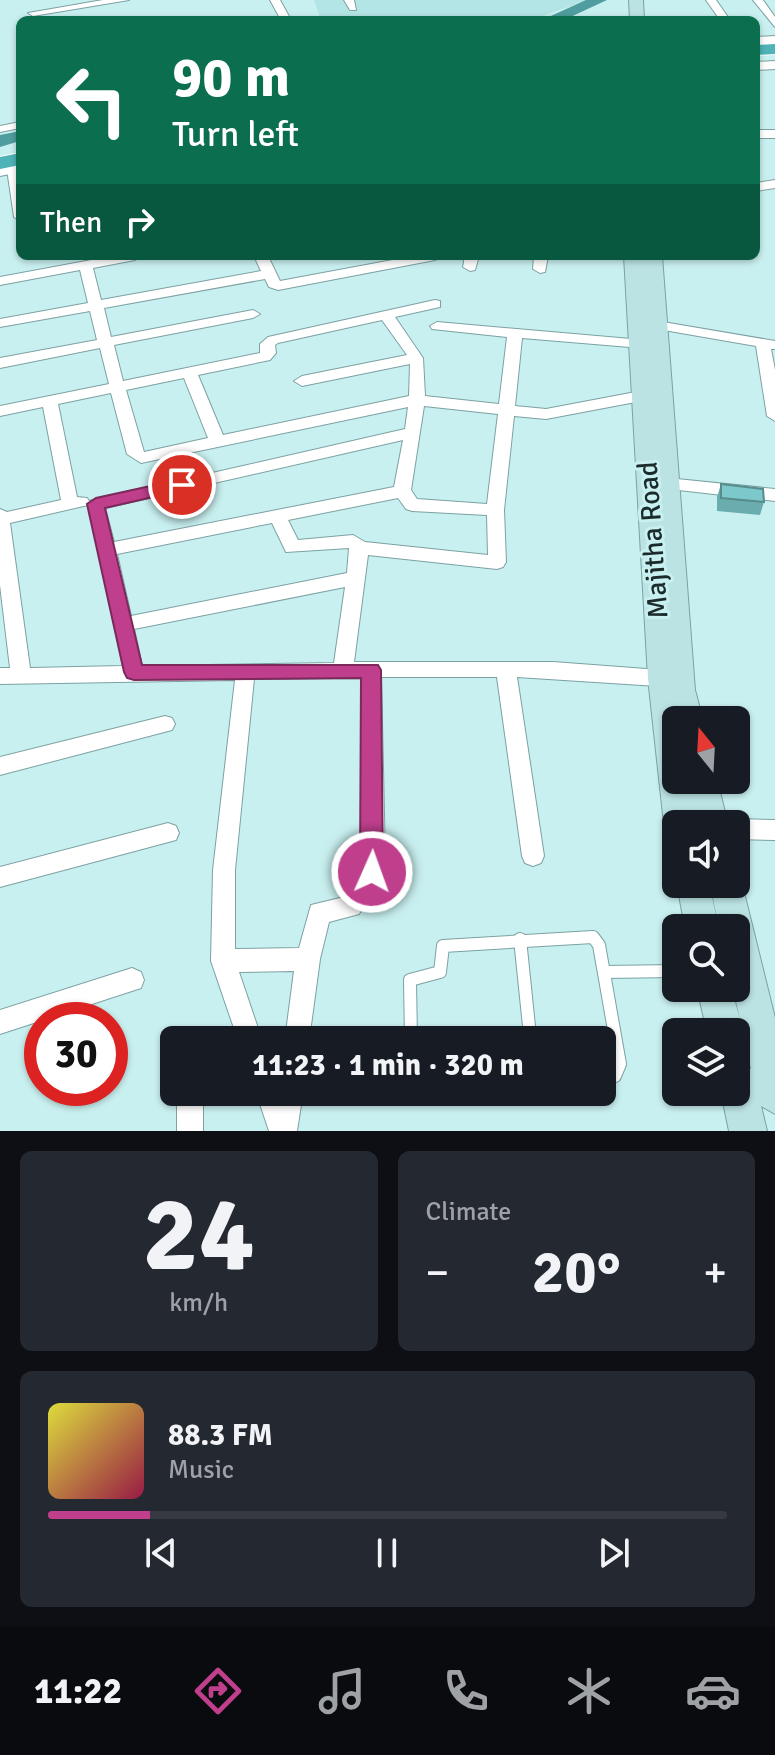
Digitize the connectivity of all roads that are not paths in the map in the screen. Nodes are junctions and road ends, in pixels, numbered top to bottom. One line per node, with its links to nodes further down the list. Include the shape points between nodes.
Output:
1 (121, 0): 3 (street)
2 (758, 0): 4 (street)
3 (39, 16)
4 (775, 24)
5 (9, 164): 6 (street)
6 (16, 196)
7 (113, 260): 12 (street)
8 (266, 260): 13 (street)
9 (414, 260): 13 (street, via 278,286)
10 (635, 260): 22 (main road, Majitha Road)
11 (652, 260): 22 (main road, Majitha Road)
12 (85, 265): 14 (street); 15 (street)
13 (269, 274): 15 (street)
14 (0, 281)
15 (97, 304): 19 (street); 23 (street)
16 (435, 304): 18 (street)
17 (253, 314): 23 (street)
18 (386, 316): 25 (street); 27 (street, via 270,341 265,357)
19 (0, 323)
20 (437, 326): 21 (street)
21 (515, 333): 22 (street); 34 (street)
22 (652, 338): 24 (street); 30 (main road, Majitha Road); 38 (main road, Majitha Road)
23 (106, 342): 26 (street); 29 (street)
24 (769, 344): 35 (street)
25 (416, 358): 28 (street); 31 (street)
26 (0, 363)
27 (190, 373): 29 (street); 37 (street)
28 (302, 381)
29 (118, 386): 32 (street); 37 (street, via 138,456)
30 (641, 396): 34 (street, via 555,414); 57 (main road, Majitha Road)
31 (416, 400): 34 (street); 36 (street); 37 (street)
32 (50, 401): 33 (street); 41 (street)
33 (0, 411)
34 (506, 412): 43 (street)
35 (775, 416)
36 (412, 433): 39 (street); 42 (street)
37 (218, 443)
38 (667, 484): 40 (street); 57 (main road, Majitha Road)
39 (402, 491): 43 (street, via 412,505); 44 (street)
40 (775, 495)
41 (70, 503): 42 (street); 45 (street)
42 (96, 504): 47 (street)
43 (495, 510): 46 (street, via 495,563)
44 (278, 516): 46 (street, via 292,547 353,541); 47 (street)
45 (0, 518): 55 (street)
46 (360, 548): 48 (street)
47 (107, 550): 49 (street)
48 (355, 578): 49 (street); 52 (street)
49 (125, 624): 53 (street)
50 (506, 669): 51 (street); 57 (street); 65 (street)
51 (371, 670): 52 (street); 69 (street, via 372,872 351,906 320,911)
52 (343, 671): 54 (street)
53 (134, 672): 54 (street); 55 (street)
54 (245, 674): 70 (street, via 224,870)
55 (21, 675): 56 (street)
56 (0, 676)
57 (672, 679): 58 (main road, Majitha Road); 61 (main road, Majitha Road)
58 (683, 706)
59 (165, 724): 60 (street)
60 (0, 766)
61 (679, 810)
62 (750, 829): 63 (street)
63 (775, 830)
64 (168, 833): 66 (street)
65 (533, 856)
66 (0, 877)
67 (729, 898): 82 (main road)
68 (520, 939): 72 (lane, via 593,937); 77 (lane, via 443,946 441,971 410,980); 78 (lane)
69 (308, 959): 70 (street); 76 (street)
70 (223, 961): 75 (street)
71 (662, 971): 72 (lane)
72 (604, 972): 79 (lane)
73 (132, 980): 74 (street)
74 (0, 1022)
75 (245, 1026)
76 (299, 1026)
77 (411, 1026)
78 (529, 1026)
79 (613, 1026)
80 (616, 1041): 81 (lane)
81 (616, 1074)
82 (775, 1095)
83 (190, 1106): 87 (street)
84 (274, 1106): 88 (street)
85 (287, 1106): 88 (street)
86 (742, 1106): 89 (main road)
87 (190, 1131)
88 (283, 1131)
89 (748, 1131)

